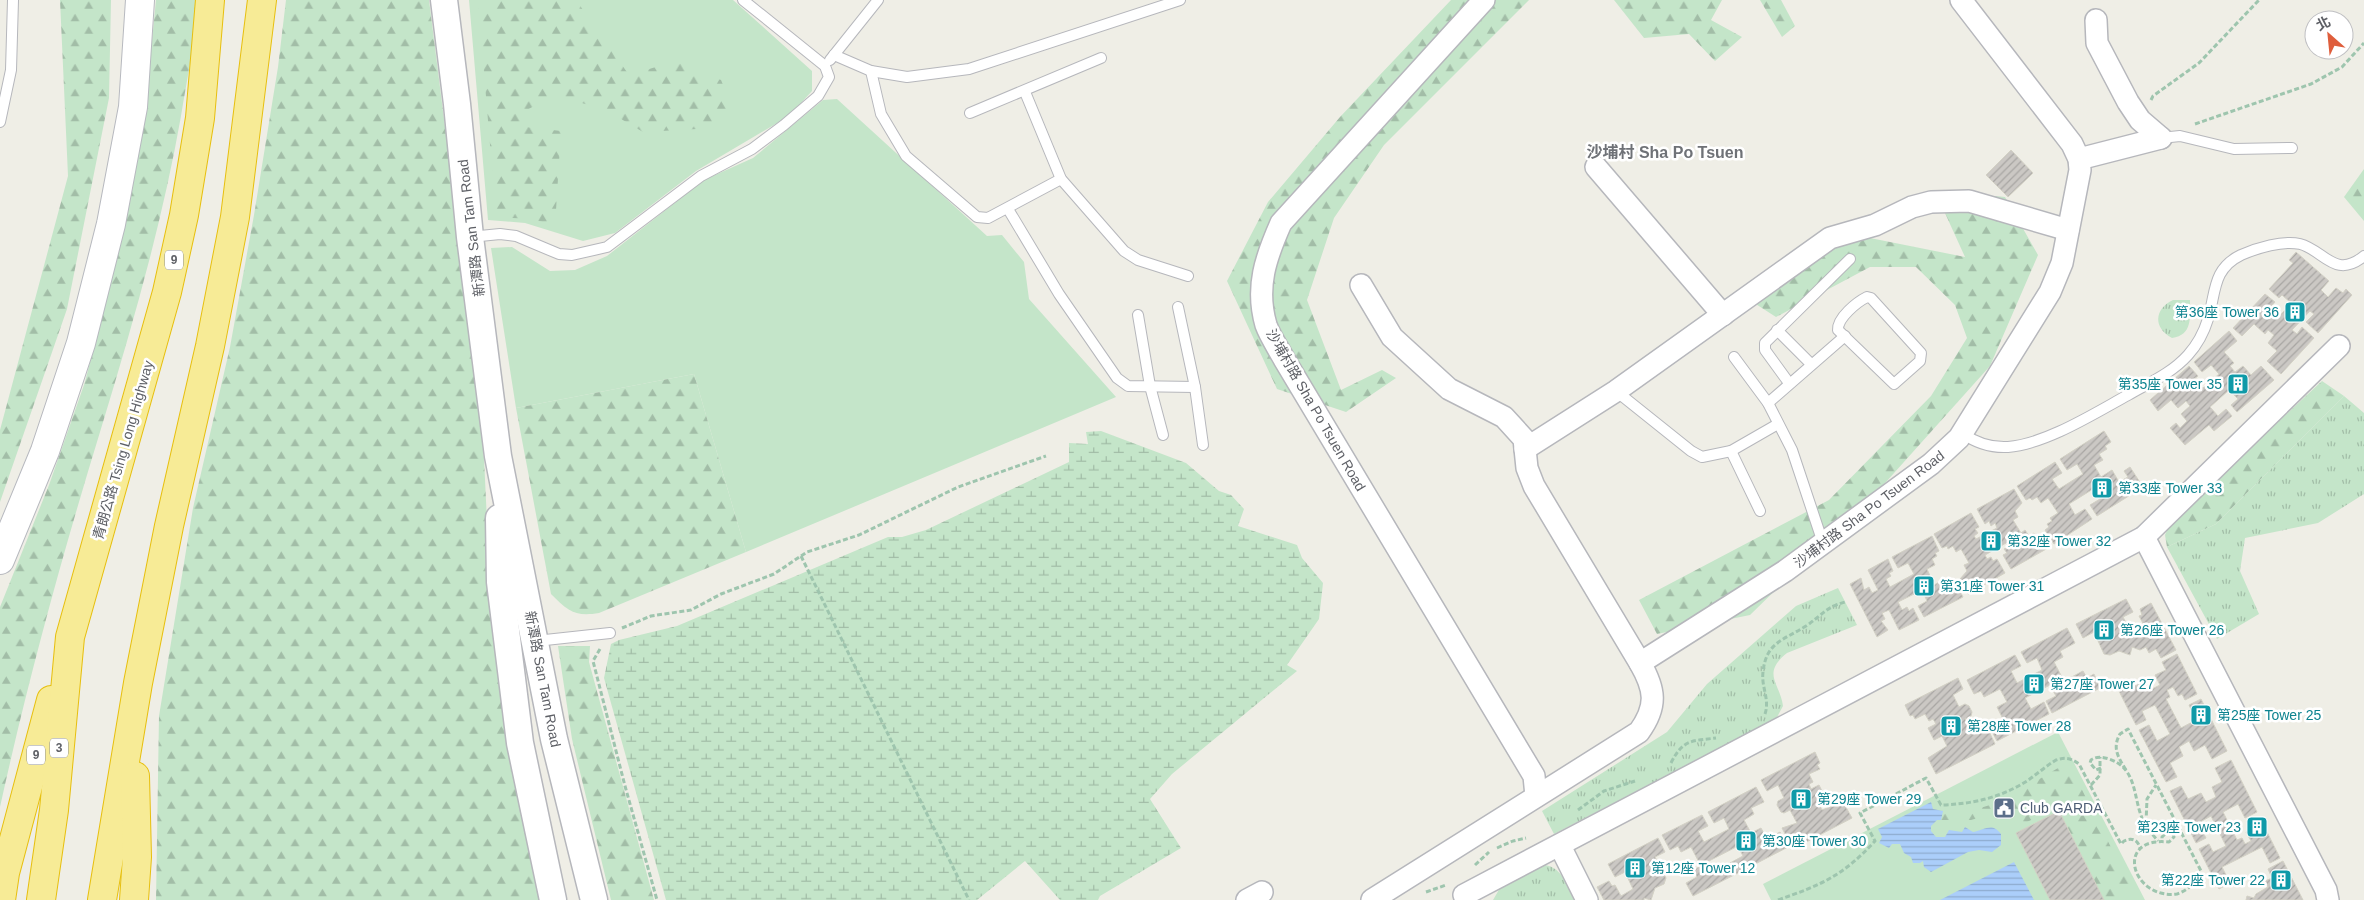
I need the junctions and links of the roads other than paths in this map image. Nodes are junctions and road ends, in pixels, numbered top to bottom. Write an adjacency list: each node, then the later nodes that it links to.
1 (13, 0): 18 (lane)
2 (140, 0): 54 (main road)
3 (210, 0): 56 (highway, 青朗公路 Tsing Long Highway / 9)
4 (262, 0): 59 (highway)
5 (444, 0): 26 (street, 新潭路 San Tam Road)
6 (743, 0): 14 (lane)
7 (878, 0): 12 (lane)
8 (1180, 0): 15 (lane)
9 (1484, 0): 60 (street, 沙埔村路 Sha Po Tsuen Road)
10 (1961, 0): 21 (street)
11 (2096, 20): 19 (street)
12 (834, 55): 14 (lane); 15 (lane)
13 (1101, 58): 16 (lane)
14 (825, 66): 26 (lane)
15 (871, 71): 24 (lane)
16 (1025, 92): 17 (lane); 23 (lane)
17 (970, 113)
18 (0, 122)
19 (2170, 137): 20 (lane); 21 (street)
20 (2292, 148)
21 (2079, 159): 25 (street, 沙埔村路 Sha Po Tsuen Road)
22 (1596, 167): 33 (street)
23 (1061, 179): 24 (lane); 29 (lane)
24 (1008, 209): 40 (lane)
25 (2068, 230): 33 (street); 45 (street, 沙埔村路 Sha Po Tsuen Road)
26 (470, 237): 50 (street, 新潭路 San Tam Road)
27 (2364, 256): 45 (lane)
28 (1850, 259): 34 (lane)
29 (1188, 276)
30 (1361, 285): 48 (street)
31 (1178, 307): 41 (lane)
32 (1138, 315): 40 (lane)
33 (1723, 315): 42 (street)
34 (1777, 330): 38 (lane); 39 (lane)
35 (1845, 336): 35 (lane); 38 (lane)
36 (2339, 346): 52 (street)
37 (1734, 357): 43 (lane)
38 (1811, 364): 39 (lane)
39 (1790, 383): 43 (lane)
40 (1150, 386): 41 (lane); 46 (lane)
41 (1195, 387): 47 (lane)
42 (1616, 391): 48 (street); 49 (lane)
43 (1768, 403): 44 (lane)
44 (1778, 424): 49 (lane); 53 (lane)
45 (1962, 433): 53 (street, 沙埔村路 Sha Po Tsuen Road)
46 (1162, 435)
47 (1203, 445)
48 (1525, 449): 58 (street)
49 (1731, 451): 51 (lane)
50 (498, 456): 57 (street, 新潭路 San Tam Road); 67 (street, 新潭路 San Tam Road)
51 (1760, 511)
52 (2144, 536): 61 (street); 71 (street)
53 (1823, 543): 58 (street, 沙埔村路 Sha Po Tsuen Road)
54 (0, 560)
55 (610, 633): 57 (lane)
56 (70, 637): 62 (highway, 青朗公路 Tsing Long Highway / 3); 64 (highway, 9)
57 (536, 641): 68 (street, 新潭路 San Tam Road)
58 (1640, 663): 60 (street)
59 (134, 722): 65 (highway); 66 (highway)
60 (1536, 796): 69 (street)
61 (1560, 846): 63 (street); 70 (street)
62 (42, 893)
63 (1459, 894)
64 (1, 898)
65 (102, 900)
66 (134, 900)
67 (553, 900)
68 (594, 900)
69 (1372, 900)
70 (1587, 900)
71 (2328, 900)

